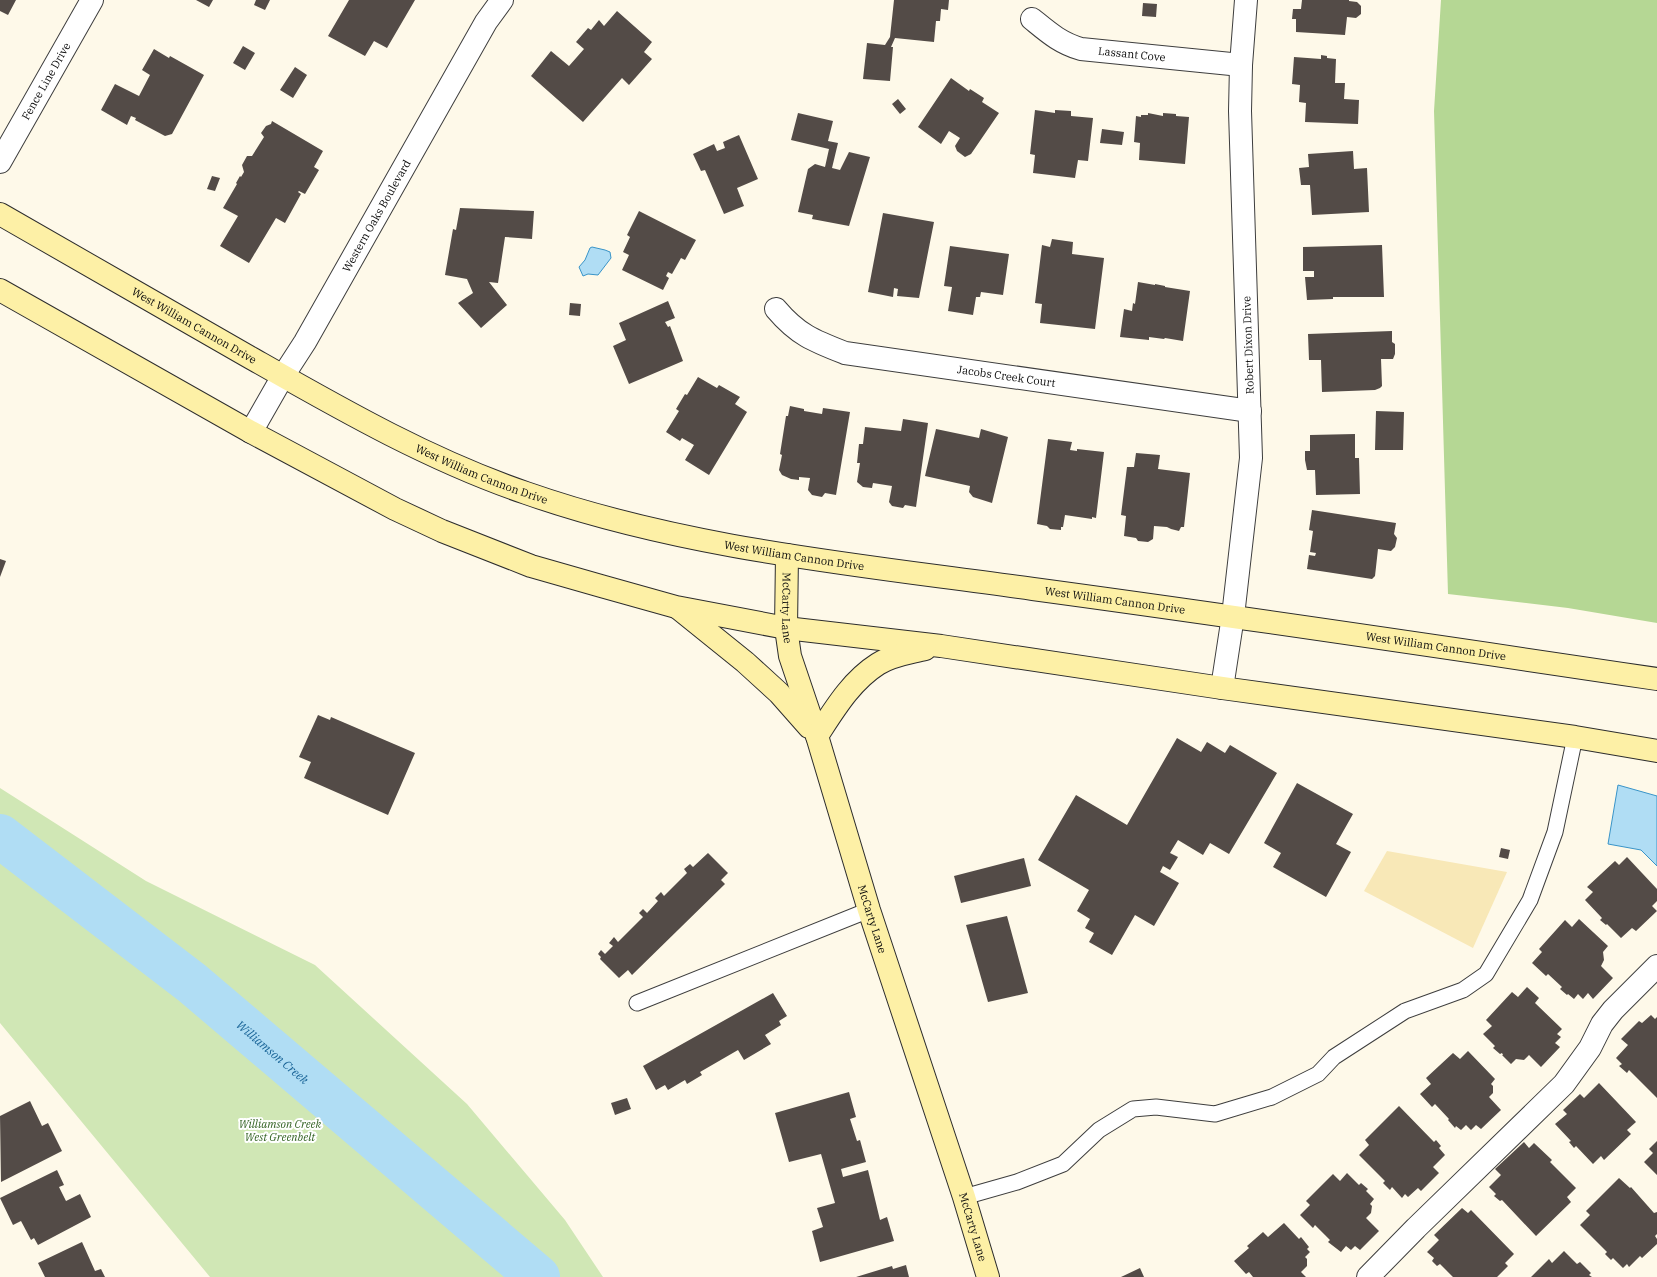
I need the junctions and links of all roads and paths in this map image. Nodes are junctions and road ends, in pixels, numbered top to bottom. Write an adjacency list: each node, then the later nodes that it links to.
1 (92, 0): 6 (street, Fence Line Drive)
2 (502, 0): 10 (street, Western Oaks Boulevard)
3 (1246, 0): 5 (street, Robert Dixon Drive)
4 (1032, 19): 5 (street, Lassant Cove)
5 (1240, 65): 11 (street, Robert Dixon Drive)
6 (0, 162)
7 (0, 214): 10 (main road, West William Cannon Drive)
8 (0, 290): 12 (main road)
9 (776, 309): 11 (street, Jacobs Creek Court)
10 (283, 376): 12 (street, Western Oaks Boulevard); 13 (main road, West William Cannon Drive)
11 (1250, 411): 15 (street, Robert Dixon Drive)
12 (251, 432): 14 (main road)
13 (787, 555): 15 (main road, West William Cannon Drive); 16 (main road, McCarty Lane)
14 (676, 606): 16 (main road); 20 (main road)
15 (1233, 616): 18 (main road, West William Cannon Drive); 19 (street, Robert Dixon Drive)
16 (786, 628): 17 (main road); 20 (main road, McCarty Lane)
17 (941, 646): 19 (main road); 20 (main road)
18 (1657, 679)
19 (1222, 688): 21 (main road)
20 (817, 736): 23 (main road, McCarty Lane)
21 (1575, 737): 22 (main road); 26 (lane)
22 (1657, 751)
23 (869, 910): 25 (lane); 26 (main road, McCarty Lane)
24 (1657, 966): 28 (street)
25 (637, 1003)
26 (964, 1197): 27 (main road, McCarty Lane)
27 (988, 1277)
28 (1368, 1277)

